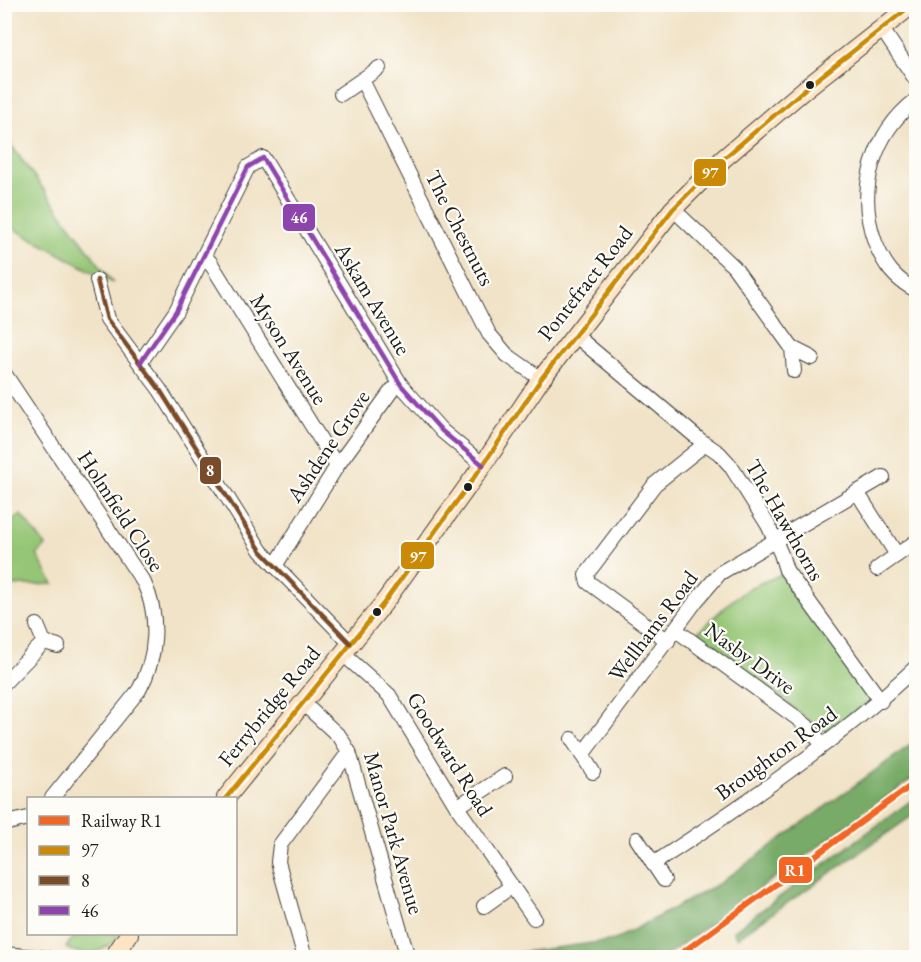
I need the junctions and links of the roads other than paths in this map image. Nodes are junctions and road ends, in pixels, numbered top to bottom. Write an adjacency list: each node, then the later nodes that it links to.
1 (913, 4): 2 (street, Pontefract Road)
2 (882, 29): 5 (street); 8 (street, Pontefract Road)
3 (379, 68): 4 (street)
4 (362, 80): 6 (street); 18 (street, The Chestnuts)
5 (916, 80)
6 (341, 94)
7 (916, 100): 11 (street)
8 (674, 209): 12 (street, Pontefract Road); 13 (street)
9 (204, 256): 15 (street, Askam Avenue); 19 (street, Askam Avenue); 22 (street, Myson Avenue)
10 (97, 280): 15 (street, Goodward Road)
11 (916, 290)
12 (574, 335): 18 (street, Pontefract Road); 20 (street, The Hawthorns)
13 (792, 348): 14 (street); 16 (street)
14 (812, 358)
15 (140, 363): 28 (street, Goodward Road)
16 (794, 371)
17 (4, 373): 45 (street, Holmfield Close)
18 (541, 379): 21 (street, Pontefract Road)
19 (401, 385): 21 (street, Askam Avenue); 22 (street, Ashdene Grove)
20 (705, 444): 25 (street, The Hawthorns); 31 (street, Nasby Drive)
21 (483, 465): 34 (street, Pontefract Road)
22 (337, 466): 28 (street, Ashdene Grove)
23 (883, 477): 24 (street, Wellhams Road)
24 (858, 492): 25 (street, Wellhams Road); 27 (street)
25 (775, 541): 31 (street, Wellhams Road); 37 (street, The Hawthorns)
26 (914, 543): 27 (street)
27 (897, 555): 29 (street)
28 (275, 566): 34 (street, Goodward Road)
29 (877, 568)
30 (37, 625): 32 (street)
31 (672, 635): 40 (street, Nasby Drive); 42 (street, Wellhams Road)
32 (44, 642): 33 (street); 36 (street)
33 (58, 646)
34 (346, 648): 38 (street, Ferrybridge Road); 47 (street, Goodward Road)
35 (916, 668): 37 (street, Broughton Road)
36 (4, 683)
37 (881, 701): 40 (street, Broughton Road)
38 (303, 703): 41 (street, Manor Park Avenue); 46 (street, Ferrybridge Road)
39 (572, 739): 42 (street)
40 (823, 745): 51 (street, Broughton Road)
41 (349, 752): 60 (street); 61 (street, Manor Park Avenue)
42 (582, 755): 43 (street)
43 (594, 772)
44 (505, 777): 47 (street)
45 (53, 797)
46 (227, 797)
47 (457, 807): 53 (street, Goodward Road)
48 (27, 818): 49 (street)
49 (4, 824)
50 (637, 839): 51 (street)
51 (653, 864): 52 (street)
52 (664, 880)
53 (512, 886): 54 (street); 55 (street, Goodward Road)
54 (484, 906)
55 (534, 918)
56 (128, 935): 59 (street)
57 (4, 954): 58 (street)
58 (47, 957)
59 (112, 957)
60 (305, 957)
61 (408, 957)

